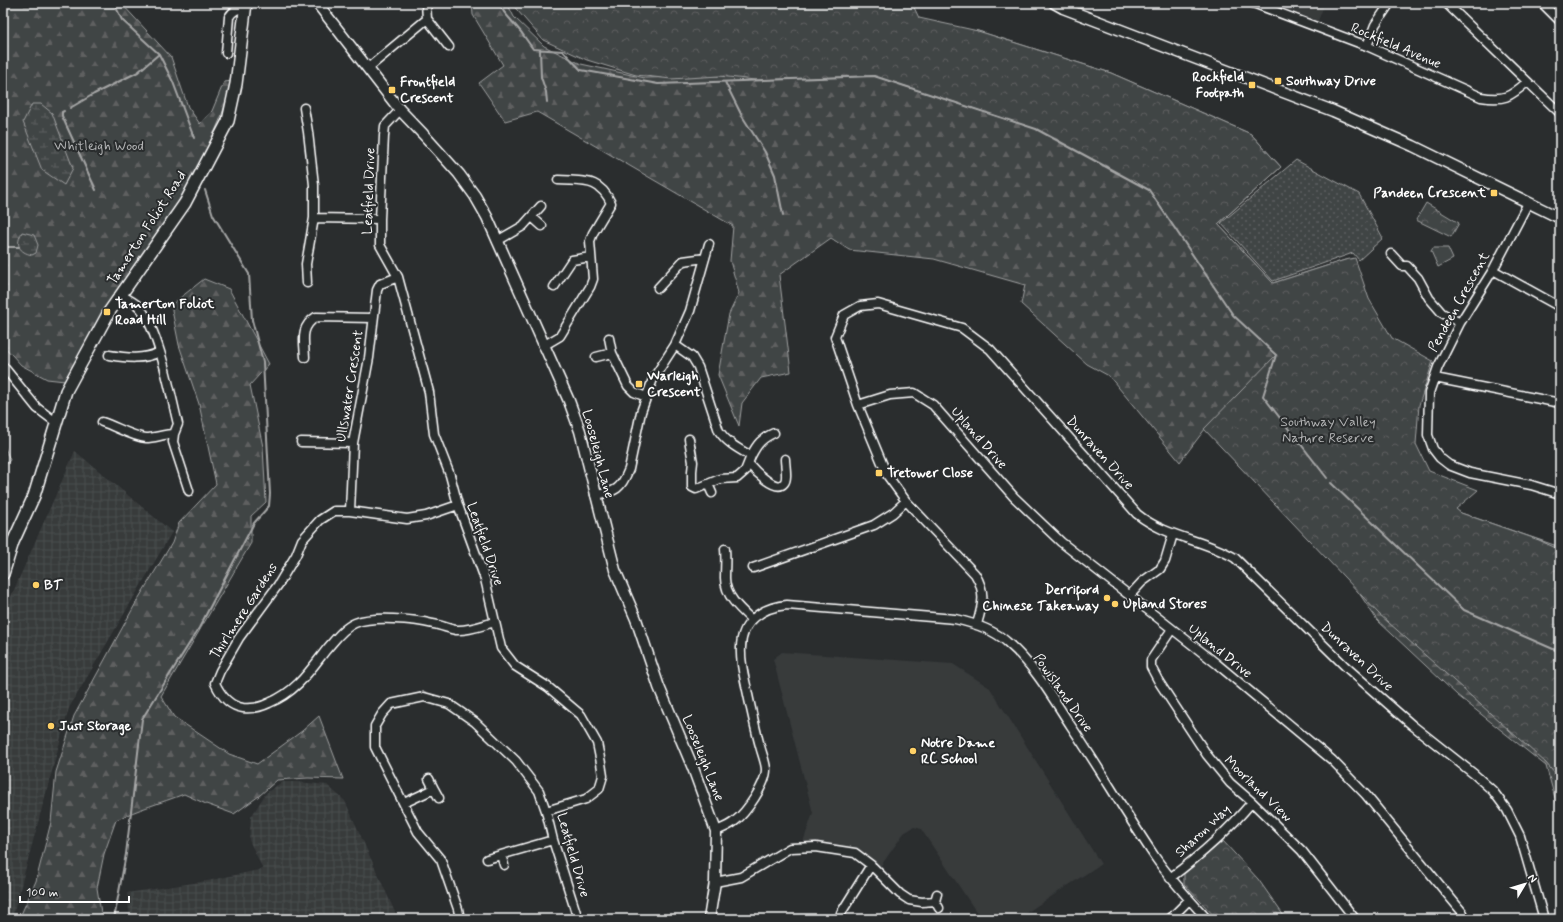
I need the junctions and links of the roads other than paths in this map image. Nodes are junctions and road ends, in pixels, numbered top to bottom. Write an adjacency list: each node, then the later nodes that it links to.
1 (317, 3): 16 (street, Looseleigh Lane)
2 (426, 3): 9 (street)
3 (1054, 3): 22 (street)
4 (1253, 3): 13 (street, Rockfield Avenue)
5 (1390, 3): 13 (street)
6 (1446, 3): 17 (street)
7 (1542, 3): 10 (street)
8 (246, 5): 12 (street); 39 (main road, Tamerton Foliot Road)
9 (427, 19): 14 (street); 16 (street)
10 (1560, 22)
11 (218, 41): 12 (street)
12 (227, 41): 15 (street)
13 (1367, 46): 17 (street, Rockfield Avenue)
14 (449, 47)
15 (226, 53)
16 (368, 68): 19 (street, Looseleigh Lane)
17 (1527, 82): 20 (street)
18 (304, 108): 25 (street)
19 (400, 110): 27 (street, Leatfield Drive); 29 (street, Looseleigh Lane)
20 (1560, 113)
21 (558, 180): 32 (street)
22 (1528, 203): 26 (street); 34 (street, Pendeen Crescent)
23 (541, 206): 24 (street)
24 (532, 217): 28 (street); 29 (street)
25 (314, 218): 27 (street); 36 (street)
26 (1560, 218)
27 (380, 219): 35 (street, Leatfield Drive)
28 (542, 226)
29 (497, 241): 45 (street, Looseleigh Lane)
30 (709, 244): 33 (street)
31 (1391, 254): 42 (street)
32 (591, 257): 37 (street); 45 (street)
33 (705, 258): 38 (street); 44 (street)
34 (1493, 270): 40 (street); 42 (street, Pendeen Crescent)
35 (398, 277): 41 (street, Ullswater Crescent); 72 (street, Leatfield Drive)
36 (307, 283)
37 (554, 287)
38 (658, 288)
39 (121, 295): 46 (street); 57 (main road, Tamerton Foliot Road)
40 (1560, 307)
41 (373, 318): 49 (street); 62 (street, Ullswater Crescent)
42 (1460, 323): 52 (street, Pendeen Crescent)
43 (610, 338): 47 (street)
44 (675, 345): 53 (street); 63 (street)
45 (543, 346): 70 (street, Looseleigh Lane)
46 (160, 352): 48 (street); 59 (street)
47 (612, 353): 50 (street); 53 (street)
48 (110, 355)
49 (305, 357)
50 (596, 357)
51 (3, 366): 57 (street)
52 (1435, 378): 54 (street); 69 (street, Pendeen Crescent)
53 (646, 397): 70 (street)
54 (1560, 403)
55 (858, 405): 71 (street, Dunraven Drive); 74 (street, Dunraven Drive); 78 (street, Upland Drive)
56 (102, 422): 59 (street)
57 (57, 423): 77 (main road, Tamerton Foliot Road)
58 (774, 433): 63 (street)
59 (174, 434): 67 (street)
60 (689, 439): 66 (street)
61 (301, 442): 62 (street)
62 (353, 443): 73 (street, Ullswater Crescent)
63 (751, 456): 65 (street)
64 (785, 458): 65 (street)
65 (748, 464): 66 (street)
66 (708, 484): 68 (street)
67 (189, 491)
68 (712, 493)
69 (1560, 494)
70 (595, 495): 89 (street, Looseleigh Lane)
71 (906, 501): 76 (street); 81 (street, Dunraven Drive)
72 (458, 505): 73 (street, Thirlmere Gardens); 80 (street, Leatfield Drive)
73 (350, 511): 80 (street, Thirlmere Gardens)
74 (1173, 534): 78 (street); 107 (street, Dunraven Drive)
75 (725, 549): 79 (street)
76 (753, 568)
77 (3, 574)
78 (1130, 595): 82 (street, Upland Drive)
79 (752, 620): 81 (street, Powisland Drive); 89 (street, Powisland Drive)
80 (495, 622): 88 (street, Leatfield Drive)
81 (976, 624): 95 (street, Powisland Drive)
82 (1172, 629): 86 (street, Moorland View); 106 (street, Upland Drive)
83 (430, 779): 84 (street)
84 (434, 789): 85 (street); 87 (street)
85 (439, 798)
86 (1252, 802): 95 (street, Sharon Way); 105 (street, Moorland View)
87 (404, 803): 88 (street); 100 (street)
88 (546, 811): 90 (street, Leatfield Drive)
89 (716, 831): 96 (street, Looseleigh Lane)
90 (553, 840): 91 (street); 101 (street, Leatfield Drive)
91 (501, 855): 92 (street); 93 (street)
92 (487, 859)
93 (504, 865)
94 (871, 865): 96 (street); 98 (street); 99 (street)
95 (1170, 878): 97 (street, Powisland Drive)
96 (715, 882): 102 (street, Looseleigh Lane)
97 (1189, 900): 103 (street); 104 (street, Powisland Drive)
98 (937, 901)
99 (842, 913)
100 (460, 919)
101 (578, 919)
102 (709, 919)
103 (1170, 919)
104 (1208, 919)
105 (1355, 919)
106 (1465, 919)
107 (1544, 919)

